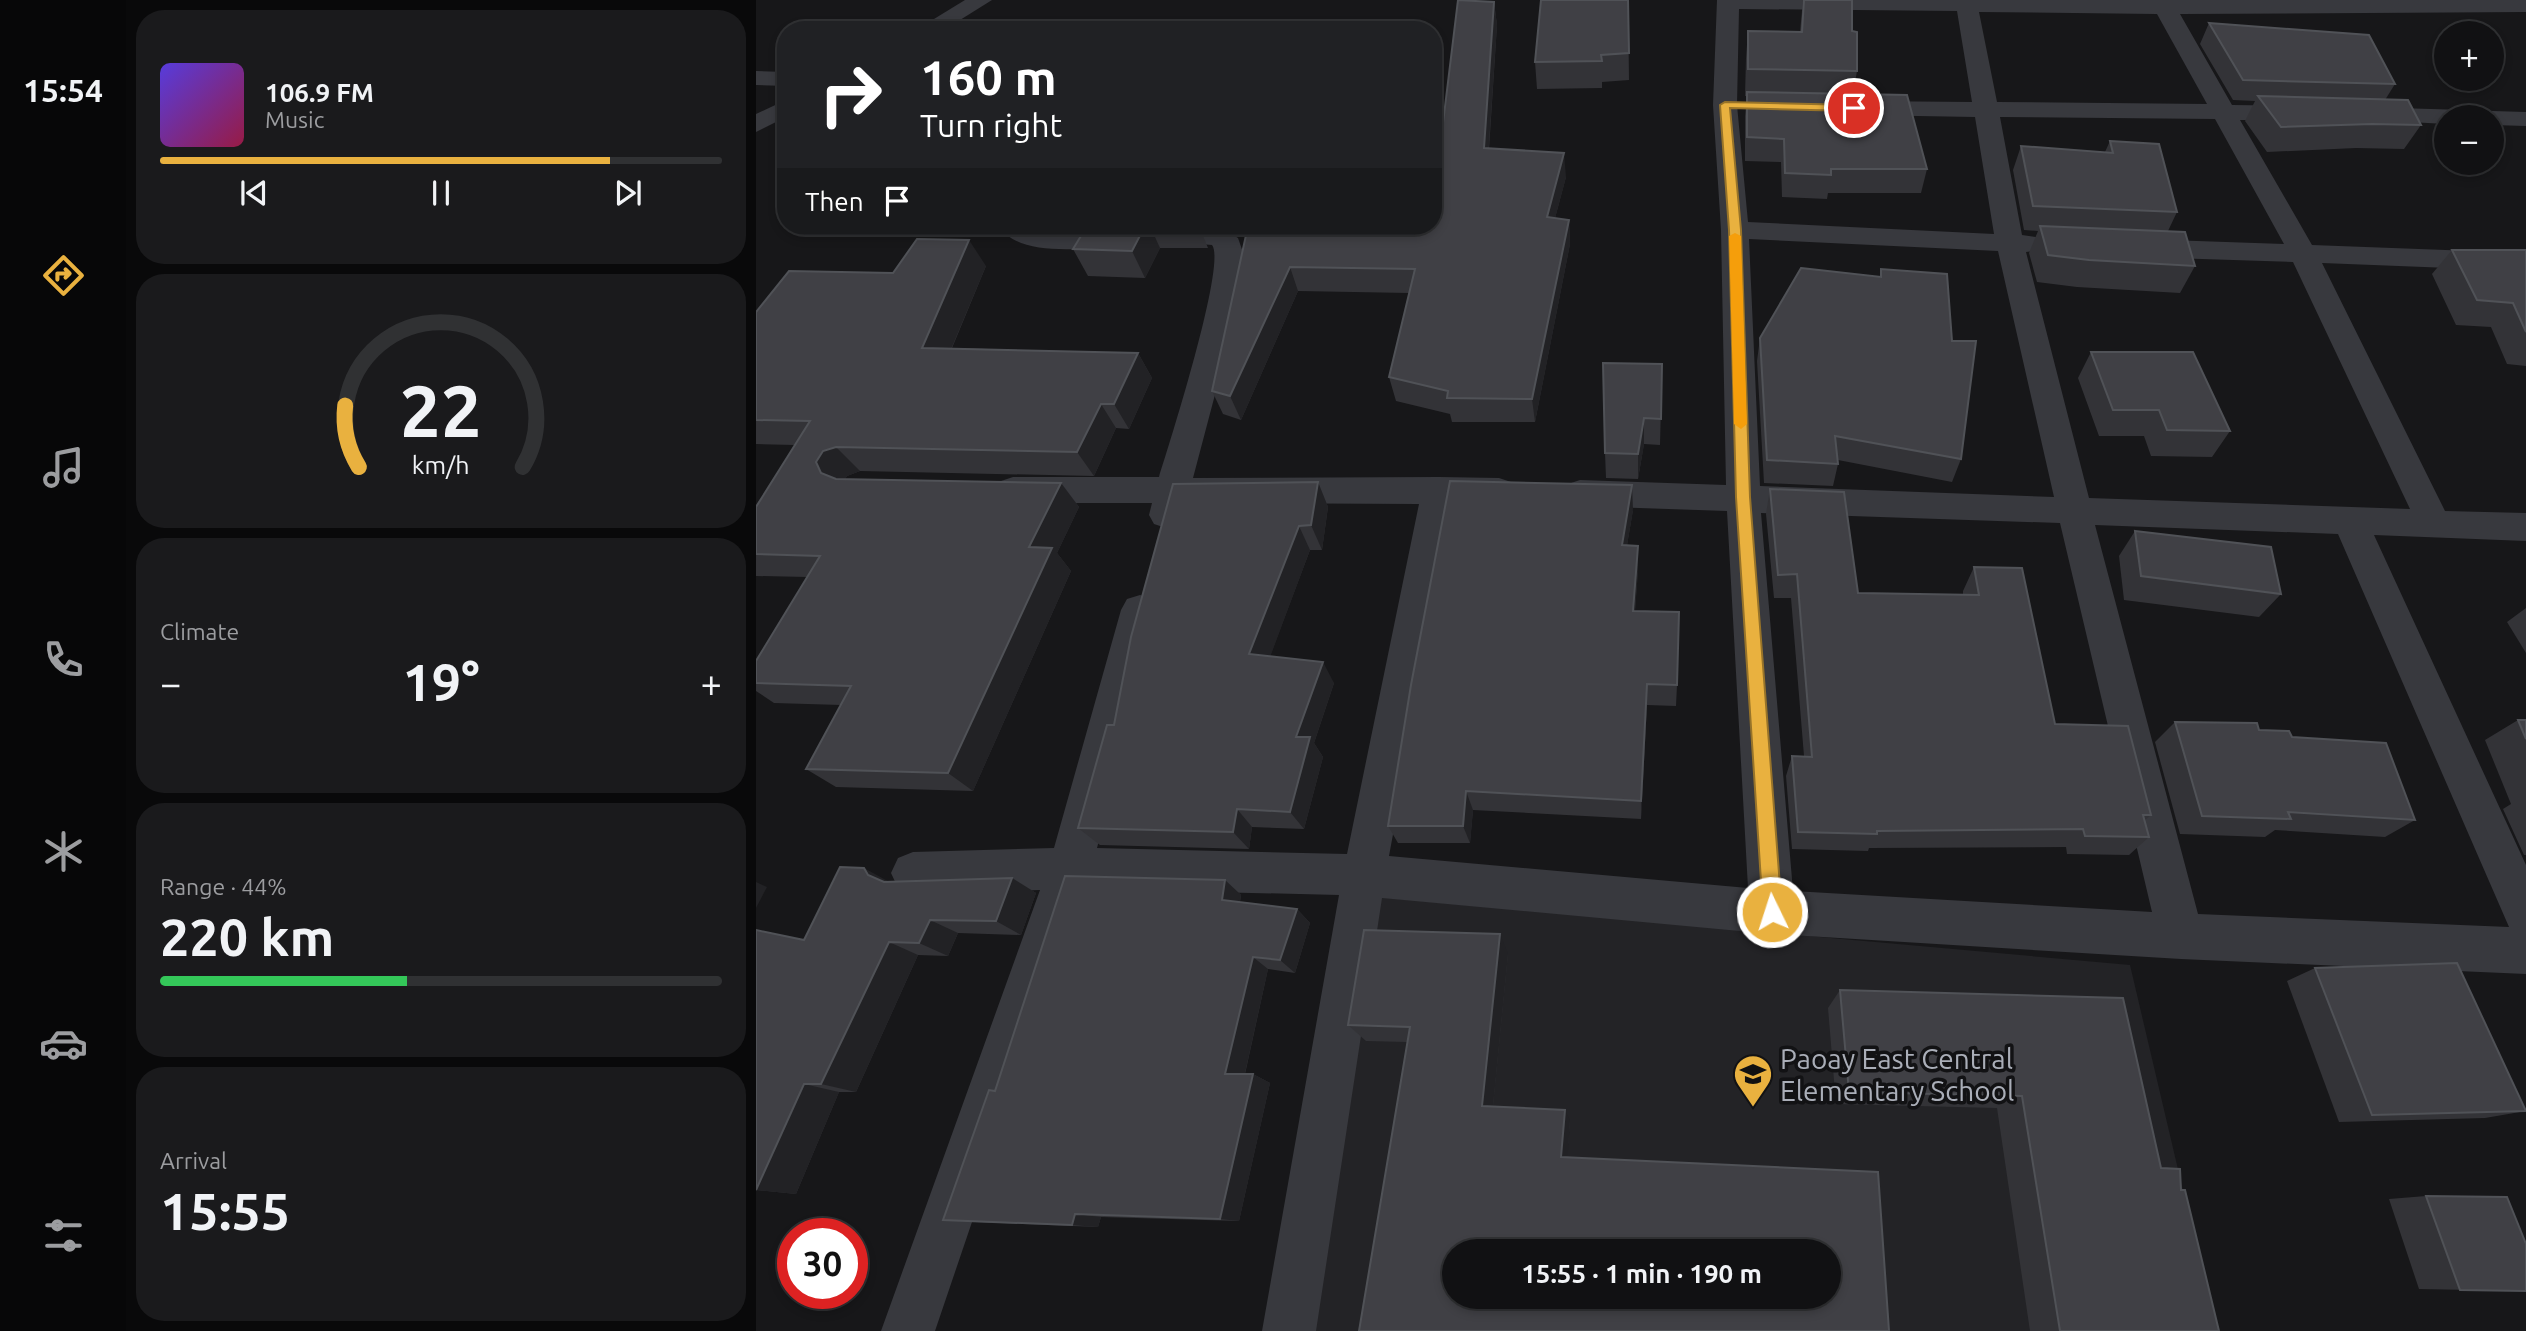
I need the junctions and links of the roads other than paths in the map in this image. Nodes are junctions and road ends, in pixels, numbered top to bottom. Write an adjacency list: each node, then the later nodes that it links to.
1 (981, 0): 6 (street)
2 (1728, 1): 5 (street); 17 (street)
3 (2163, 4): 4 (street); 5 (street); 10 (street)
4 (2524, 4)
5 (1967, 5): 11 (street)
6 (943, 21)
7 (756, 78): 8 (street)
8 (777, 79)
9 (1834, 107): 11 (street)
10 (2222, 110): 11 (street); 13 (street); 24 (street)
11 (1984, 111): 21 (street)
12 (777, 112): 16 (street)
13 (2434, 116)
14 (2504, 118): 15 (street)
15 (2526, 119)
16 (756, 124)
17 (1735, 230): 21 (street); 29 (street)
18 (1021, 235): 19 (street)
19 (1126, 235)
20 (1194, 235): 28 (street)
21 (2010, 243): 22 (street); 30 (street)
22 (2066, 245)
23 (2108, 247): 24 (street)
24 (2303, 254): 25 (street); 32 (street)
25 (2526, 262)
26 (982, 489): 28 (street)
27 (1438, 490): 28 (street); 29 (street); 36 (street)
28 (1172, 492): 34 (street)
29 (1743, 497): 30 (street); 37 (street)
30 (2077, 513): 31 (street); 39 (street)
31 (2350, 520): 32 (street); 38 (street)
32 (2434, 524): 33 (street)
33 (2526, 527)
34 (1070, 868): 35 (street); 36 (street); 41 (street)
35 (913, 873)
36 (1364, 875): 37 (street); 42 (street)
37 (1772, 912): 39 (street)
38 (2526, 915)
39 (2181, 936): 40 (street)
40 (2526, 951)
41 (908, 1331)
42 (1289, 1331)

